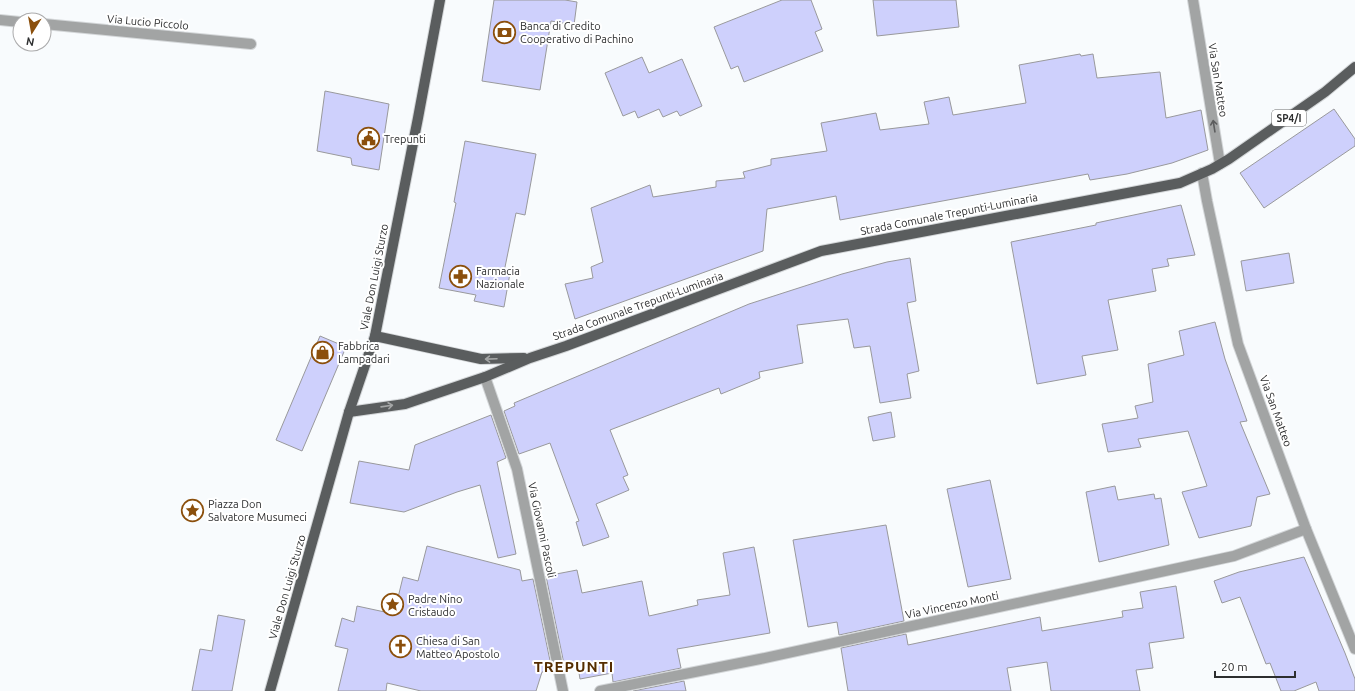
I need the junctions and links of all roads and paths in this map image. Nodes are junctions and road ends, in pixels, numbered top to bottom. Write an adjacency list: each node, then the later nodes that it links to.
1 (440, 0): 10 (main road, Viale Don Luigi Sturzo)
2 (1193, 0): 8 (street, Via San Matteo, one-way to 2)
3 (0, 20): 4 (street)
4 (12, 21)
5 (52, 25): 6 (street, Via Lucio Piccolo)
6 (251, 44)
7 (1355, 67): 8 (main road, Strada Comunale Trepunti-Luminaria / SP4/I)
8 (1220, 164): 9 (main road, Strada Comunale Trepunti-Luminaria)
9 (1202, 173): 11 (main road, Strada Comunale Trepunti-Luminaria); 14 (street, Via San Matteo)
10 (374, 336): 11 (main road, one-way to 10); 13 (main road, Viale Don Luigi Sturzo)
11 (530, 358): 12 (main road)
12 (485, 377): 13 (main road, one-way to 12); 17 (street, Via Giovanni Pascoli)
13 (349, 412): 16 (main road, Viale Don Luigi Sturzo)
14 (1306, 529): 15 (street, Via San Matteo); 18 (street, Via Vincenzo Monti)
15 (1355, 649)
16 (270, 691)
17 (563, 691)
18 (600, 691)

